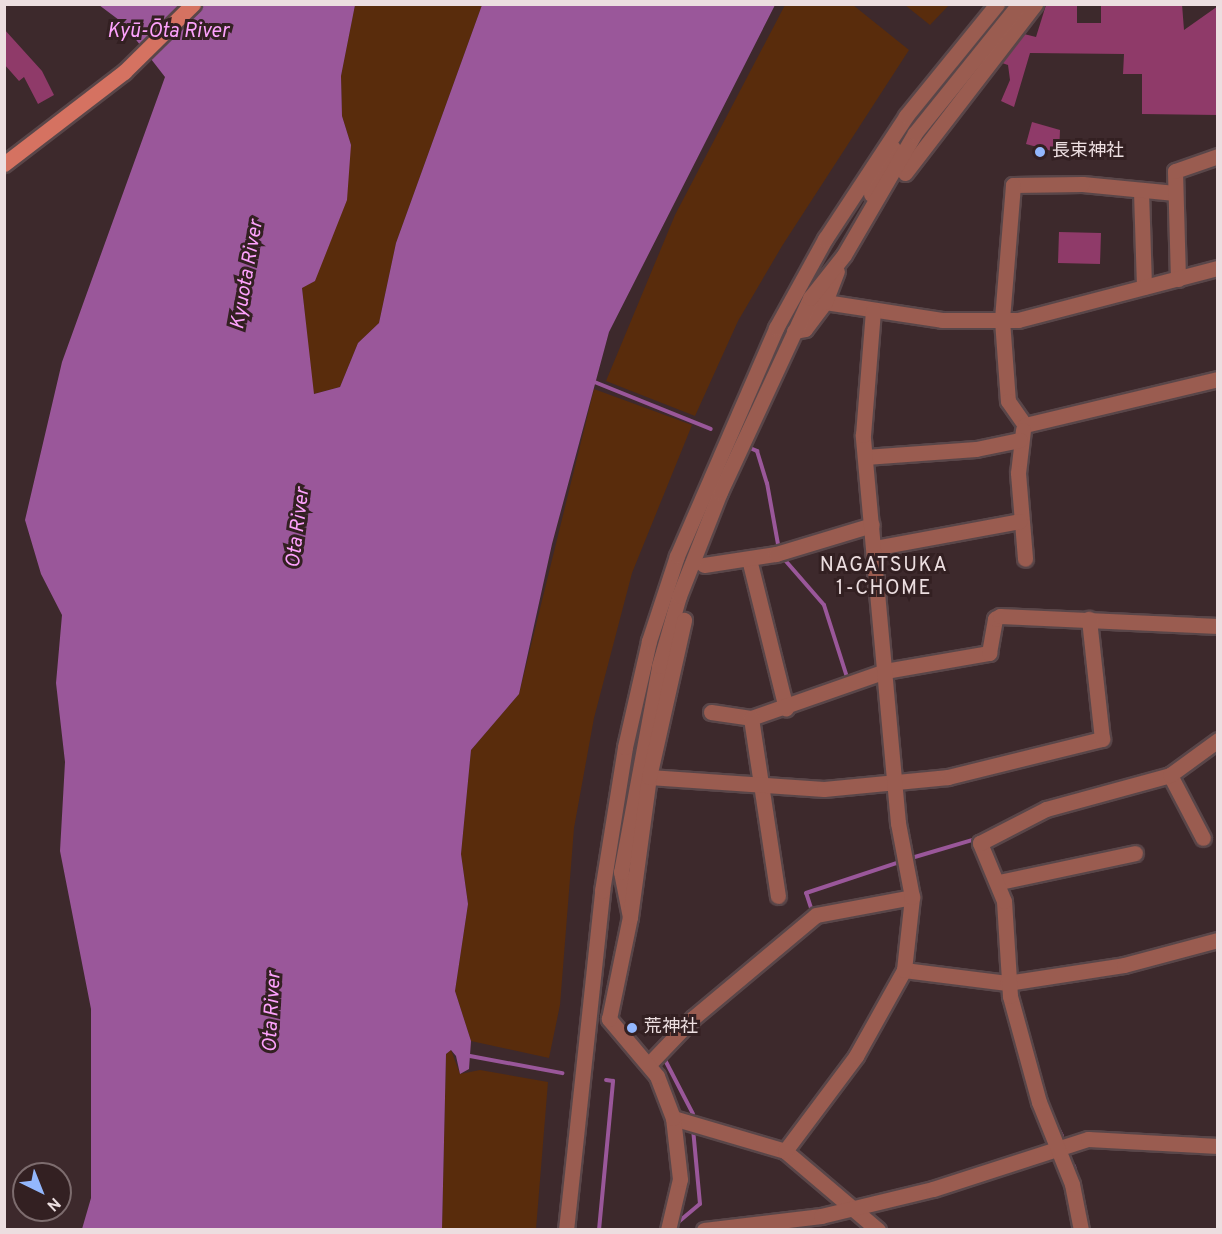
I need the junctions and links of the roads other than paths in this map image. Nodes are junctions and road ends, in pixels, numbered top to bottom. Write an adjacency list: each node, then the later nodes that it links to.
1 (193, 4): 10 (street)
2 (997, 4): 7 (street)
3 (1019, 4): 5 (street)
4 (1035, 4): 6 (street)
5 (964, 68): 6 (street); 8 (street)
6 (949, 112): 8 (street); 13 (street)
7 (906, 116): 14 (street); 58 (street)
8 (915, 133): 14 (street)
9 (1218, 156): 12 (street)
10 (4, 164)
11 (1141, 191): 12 (street); 17 (street); 20 (street)
12 (1175, 193): 16 (street)
13 (891, 194)
14 (844, 255): 18 (street); 21 (street)
15 (1218, 268): 16 (street)
16 (1178, 279): 17 (street)
17 (1144, 288): 20 (street)
18 (825, 302): 19 (street); 21 (street)
19 (873, 310): 20 (street); 24 (street)
20 (1002, 320): 23 (street)
21 (794, 331): 48 (street)
22 (1218, 379): 23 (street)
23 (1023, 432): 24 (street); 25 (street)
24 (865, 457): 26 (street)
25 (1020, 521): 27 (street); 29 (street)
26 (872, 525): 27 (street); 28 (street)
27 (874, 548): 34 (street)
28 (749, 558): 30 (street); 35 (street)
29 (1025, 558)
30 (704, 565)
31 (1089, 619): 33 (street); 34 (street); 41 (street)
32 (684, 620): 40 (street)
33 (1218, 626)
34 (885, 671): 35 (street); 41 (street)
35 (786, 708): 37 (street)
36 (711, 712): 37 (street)
37 (751, 718): 42 (street)
38 (1218, 740): 39 (street)
39 (1170, 775): 43 (street); 45 (street)
40 (649, 777): 42 (street); 48 (street)
41 (894, 782): 42 (street); 47 (street)
42 (762, 787): 46 (street)
43 (1203, 838)
44 (1135, 853): 45 (street)
45 (999, 882): 51 (street)
46 (778, 896)
47 (912, 897): 50 (street); 52 (street)
48 (630, 917): 52 (street)
49 (1218, 940): 51 (street)
50 (904, 970): 51 (street); 56 (street)
51 (1007, 983): 54 (street)
52 (649, 1064): 53 (street)
53 (673, 1118): 56 (street); 59 (street)
54 (1059, 1145): 55 (street); 57 (street); 62 (street)
55 (1218, 1146)
56 (785, 1151): 57 (street)
57 (854, 1208): 60 (street); 61 (street)
58 (566, 1230)
59 (668, 1230)
60 (704, 1230)
61 (878, 1230)
62 (1082, 1230)

